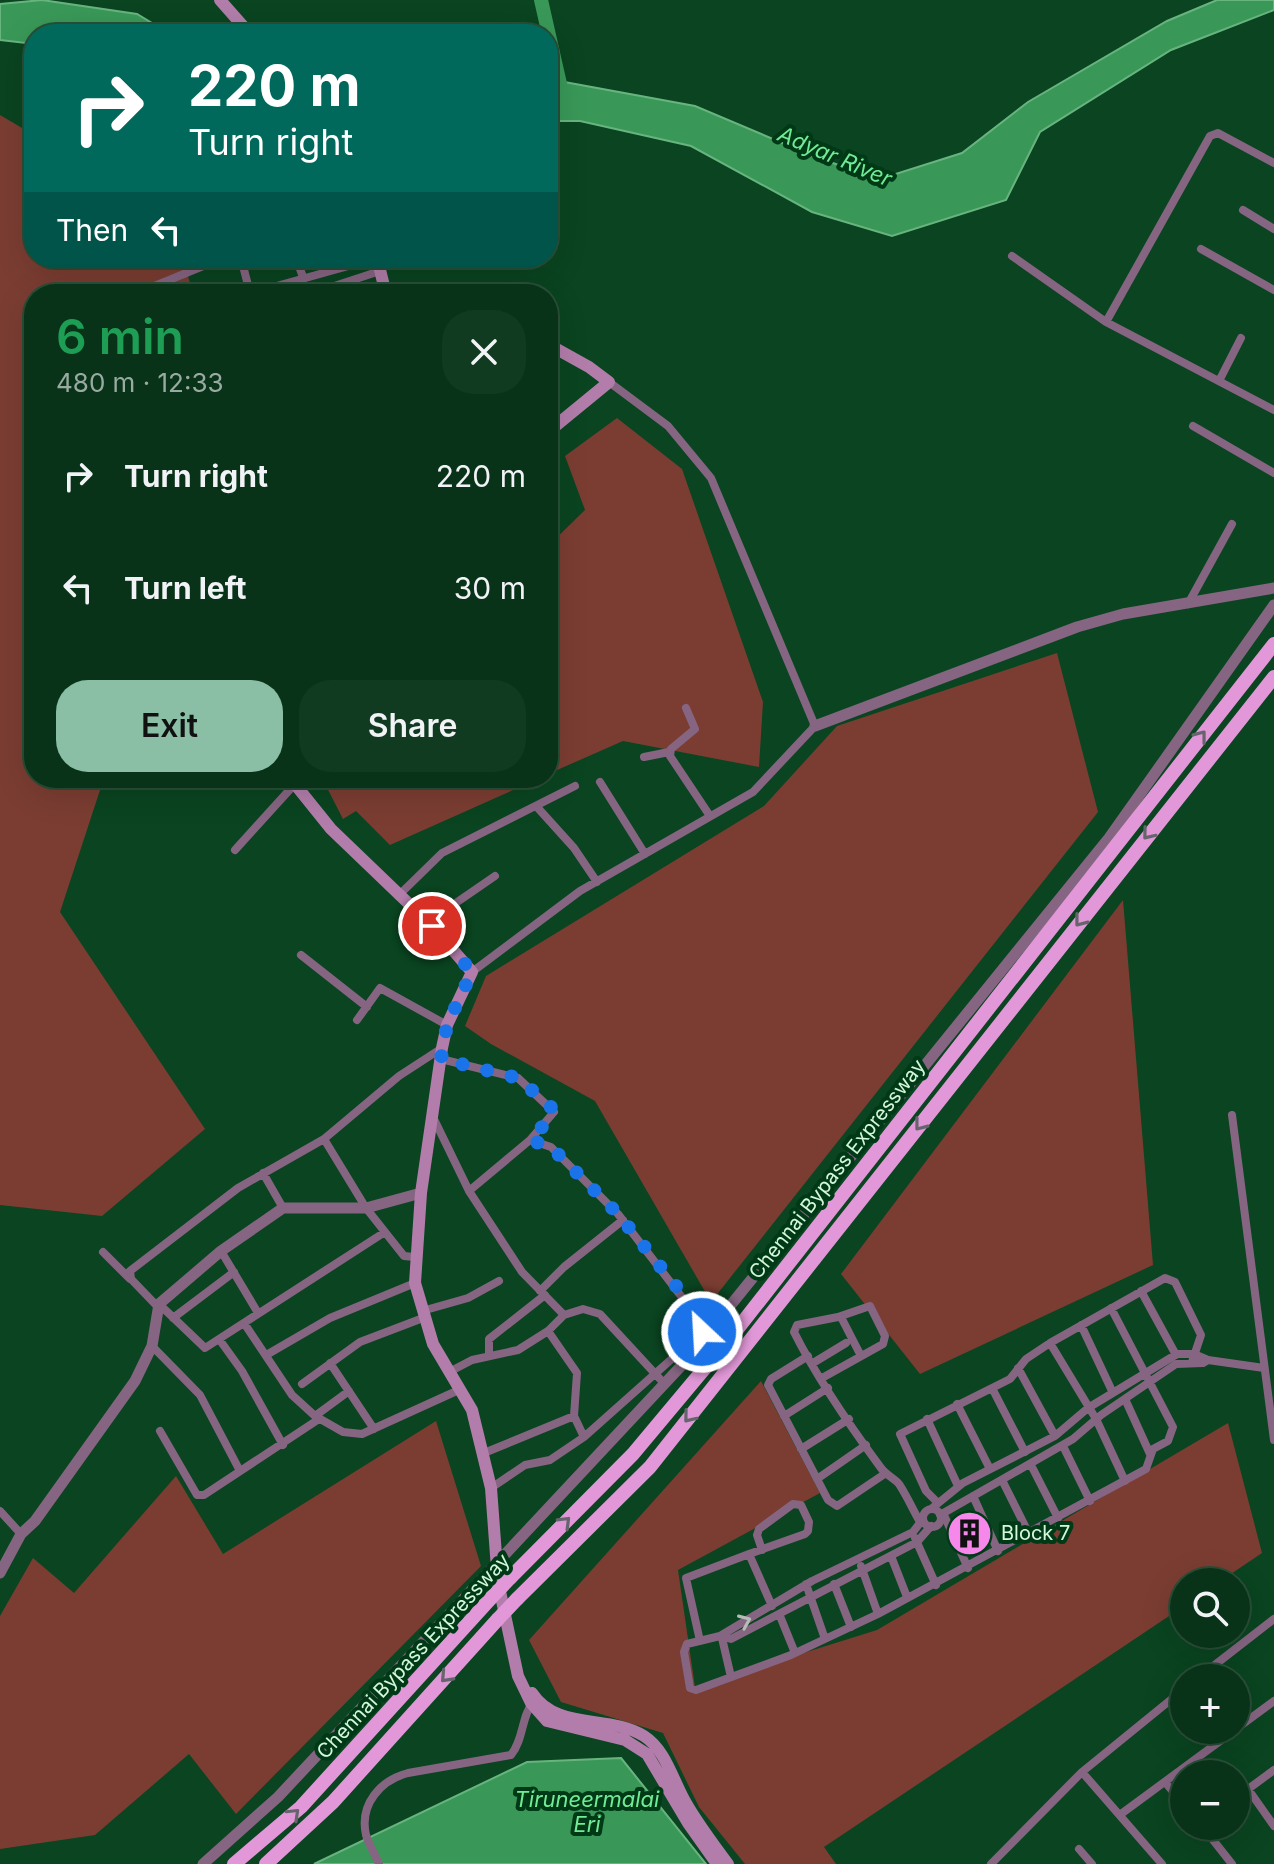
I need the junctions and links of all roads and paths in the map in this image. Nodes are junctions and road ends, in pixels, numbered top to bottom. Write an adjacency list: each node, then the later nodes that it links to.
1 (220, 0): 2 (main road)
2 (241, 24)
3 (1274, 163): 17 (street)
4 (1243, 210): 5 (street)
5 (1274, 229)
6 (1201, 249): 16 (street)
7 (1012, 256): 17 (street)
8 (198, 268): 13 (street)
9 (300, 268): 12 (street)
10 (348, 268): 12 (street)
11 (365, 268): 15 (street)
12 (303, 277): 14 (street)
13 (159, 284)
14 (281, 284)
15 (331, 284)
16 (1274, 290)
17 (1106, 322): 20 (street)
18 (1241, 338): 20 (street)
19 (558, 350): 21 (main road)
20 (1219, 381): 22 (street)
21 (609, 382): 23 (main road); 33 (street)
22 (1274, 410)
23 (558, 424)
24 (1193, 426): 25 (street)
25 (1274, 473)
26 (1232, 524): 28 (street)
27 (1274, 588): 28 (street)
28 (1188, 604): 33 (street)
29 (1274, 605): 40 (street)
30 (1274, 644): 40 (highway, Chennai Bypass Expressway, one-way to 30)
31 (1274, 677): 195 (highway, Chennai Bypass Expressway, one-way to 195, bridge)
32 (686, 708): 34 (street)
33 (815, 726): 42 (street)
34 (669, 752): 35 (street); 42 (street)
35 (644, 757)
36 (600, 782): 45 (street)
37 (575, 786): 41 (street)
38 (286, 788): 44 (street)
39 (297, 788): 48 (main road)
40 (1149, 793): 43 (highway, Chennai Bypass Expressway)
41 (537, 807): 47 (street); 48 (street)
42 (710, 816): 45 (street)
43 (1111, 843): 102 (street); 194 (highway, Chennai Bypass Expressway, one-way to 43, bridge)
44 (235, 850)
45 (645, 854): 47 (street)
46 (495, 876): 49 (street)
47 (597, 882): 51 (street)
48 (398, 896): 49 (main road)
49 (432, 926): 51 (main road)
50 (301, 955): 52 (street)
51 (472, 972): 54 (main road)
52 (367, 1007): 53 (street); 54 (street)
53 (357, 1020)
54 (447, 1025): 55 (main road)
55 (442, 1054): 56 (main road); 58 (street); 59 (street)
56 (432, 1114): 61 (street); 62 (main road)
57 (1232, 1115): 98 (street)
58 (324, 1139): 60 (street); 64 (street)
59 (530, 1140): 61 (street); 65 (street)
60 (263, 1173): 63 (street); 71 (street)
61 (469, 1191): 75 (street)
62 (421, 1193): 64 (street); 69 (main road)
63 (283, 1208): 64 (street); 67 (street)
64 (366, 1208): 66 (street)
65 (623, 1220): 75 (street); 102 (street)
66 (385, 1232): 69 (street); 78 (street)
67 (221, 1251): 70 (street); 76 (street)
68 (103, 1252): 71 (street)
69 (415, 1257): 73 (main road)
70 (234, 1272): 78 (street); 82 (street)
71 (131, 1279): 76 (street)
72 (499, 1281): 79 (street)
73 (415, 1283): 79 (main road); 90 (street)
74 (1141, 1291): 77 (street); 92 (street); 94 (street)
75 (543, 1293): 80 (street); 91 (street)
76 (158, 1305): 82 (street); 89 (street)
77 (1111, 1308): 84 (street); 101 (street)
78 (258, 1313): 83 (street)
79 (422, 1314): 96 (street); 99 (main road)
80 (564, 1315): 85 (street); 102 (street)
81 (841, 1317): 93 (street); 93 (street); 95 (street)
82 (173, 1318): 86 (street)
83 (244, 1323): 86 (street); 90 (street)
84 (1081, 1325): 88 (street); 108 (street)
85 (548, 1331): 91 (street); 112 (street)
86 (219, 1339): 123 (street)
87 (846, 1343): 95 (street)
88 (1050, 1343): 97 (street); 111 (street)
89 (152, 1346): 134 (street); 150 (street)
90 (268, 1354): 114 (street)
91 (489, 1355): 99 (street)
92 (1176, 1355): 94 (street); 101 (street)
93 (861, 1356): 100 (street)
94 (1193, 1358): 98 (street); 101 (street)
95 (810, 1360): 100 (street); 113 (street)
96 (330, 1363): 103 (street); 107 (street)
97 (1018, 1368): 105 (street); 120 (street)
98 (1264, 1368): 122 (street)
99 (451, 1371): 106 (main road)
100 (822, 1378): 104 (street)
101 (1148, 1378): 108 (street); 109 (street); 130 (street)
102 (661, 1380): 121 (street); 158 (street)
103 (302, 1384)
104 (828, 1388): 113 (street); 115 (street)
105 (992, 1388): 110 (street); 128 (street)
106 (461, 1389): 118 (street); 129 (main road)
107 (349, 1391): 114 (street); 118 (street)
108 (1113, 1393): 111 (street)
109 (1125, 1399): 117 (street); 130 (street)
110 (957, 1404): 116 (street); 133 (street)
111 (1088, 1408): 117 (street); 120 (street)
112 (574, 1416): 121 (street); 129 (street)
113 (784, 1416): 127 (street)
114 (317, 1417): 118 (street); 123 (street)
115 (849, 1419): 124 (street); 127 (street)
116 (927, 1419): 139 (street); 143 (street)
117 (1096, 1419): 125 (street); 138 (street)
118 (374, 1429)
119 (160, 1431): 134 (street)
120 (1055, 1436): 126 (street)
121 (584, 1437): 140 (street)
122 (1274, 1440)
123 (283, 1445): 134 (street)
124 (866, 1445): 135 (street); 136 (street)
125 (1063, 1446): 131 (street); 142 (street)
126 (1034, 1447): 128 (street); 131 (street)
127 (801, 1449): 136 (street)
128 (1025, 1452): 133 (street)
129 (484, 1453): 140 (main road)
130 (1150, 1454): 138 (street)
131 (1040, 1459): 132 (street)
132 (1031, 1465): 137 (street); 146 (street)
133 (990, 1469): 139 (street)
134 (240, 1471)
135 (886, 1473): 136 (street); 147 (street)
136 (817, 1479)
137 (1002, 1480): 141 (street); 151 (street)
138 (1125, 1481): 142 (street)
139 (958, 1486): 143 (street)
140 (491, 1488): 158 (main road)
141 (973, 1496): 145 (street); 154 (street)
142 (1090, 1501): 146 (street)
143 (935, 1506): 145 (street); 147 (street)
144 (0, 1511): 150 (street)
145 (942, 1514): 148 (street); 159 (street)
146 (1058, 1518): 151 (street)
147 (922, 1521): 148 (street); 149 (street)
148 (931, 1526): 152 (street)
149 (913, 1532): 152 (street); 157 (street)
150 (21, 1534): 161 (street)
151 (1029, 1534): 154 (street)
152 (917, 1542): 156 (street); 164 (street)
153 (762, 1550): 153 (street); 155 (street)
154 (998, 1551): 159 (street)
155 (749, 1554): 167 (street); 174 (street)
156 (891, 1556): 160 (street); 166 (street)
157 (859, 1560): 160 (street); 162 (street)
158 (497, 1567): 180 (main road); 193 (street)
159 (968, 1568): 164 (street)
160 (862, 1571): 163 (street); 168 (street)
161 (0, 1573)
162 (806, 1584): 165 (street); 167 (street)
163 (834, 1584): 165 (street); 171 (street)
164 (936, 1585): 166 (street)
165 (811, 1597): 169 (street); 173 (street)
166 (907, 1597): 168 (street)
167 (772, 1606): 172 (street, one-way to 167)
168 (878, 1614): 171 (street)
169 (780, 1616): 172 (street); 175 (street)
170 (1274, 1619): 176 (street)
171 (851, 1627): 173 (street)
172 (721, 1637): 174 (street); 177 (street)
173 (825, 1639): 175 (street)
174 (700, 1641): 177 (street)
175 (795, 1653): 177 (street)
176 (1216, 1664)
177 (731, 1677)
178 (1170, 1700): 184 (street)
179 (1274, 1701): 181 (street)
180 (534, 1702): 196 (street); 197 (main road); 198 (main road)
181 (1250, 1719)
182 (1217, 1744): 185 (street)
183 (1274, 1770): 187 (street)
184 (1082, 1772): 189 (street); 199 (street)
185 (1165, 1782): 186 (street); 189 (street)
186 (1170, 1788)
187 (1250, 1788)
188 (1250, 1792): 190 (street)
189 (1121, 1814): 201 (street)
190 (1274, 1826)
191 (1213, 1840): 202 (street)
192 (1079, 1849): 200 (street)
193 (203, 1864)
194 (234, 1864)
195 (266, 1864)
196 (379, 1864)
197 (717, 1864)
198 (728, 1864)
199 (991, 1864)
200 (1092, 1864)
201 (1162, 1864)
202 (1232, 1864)

